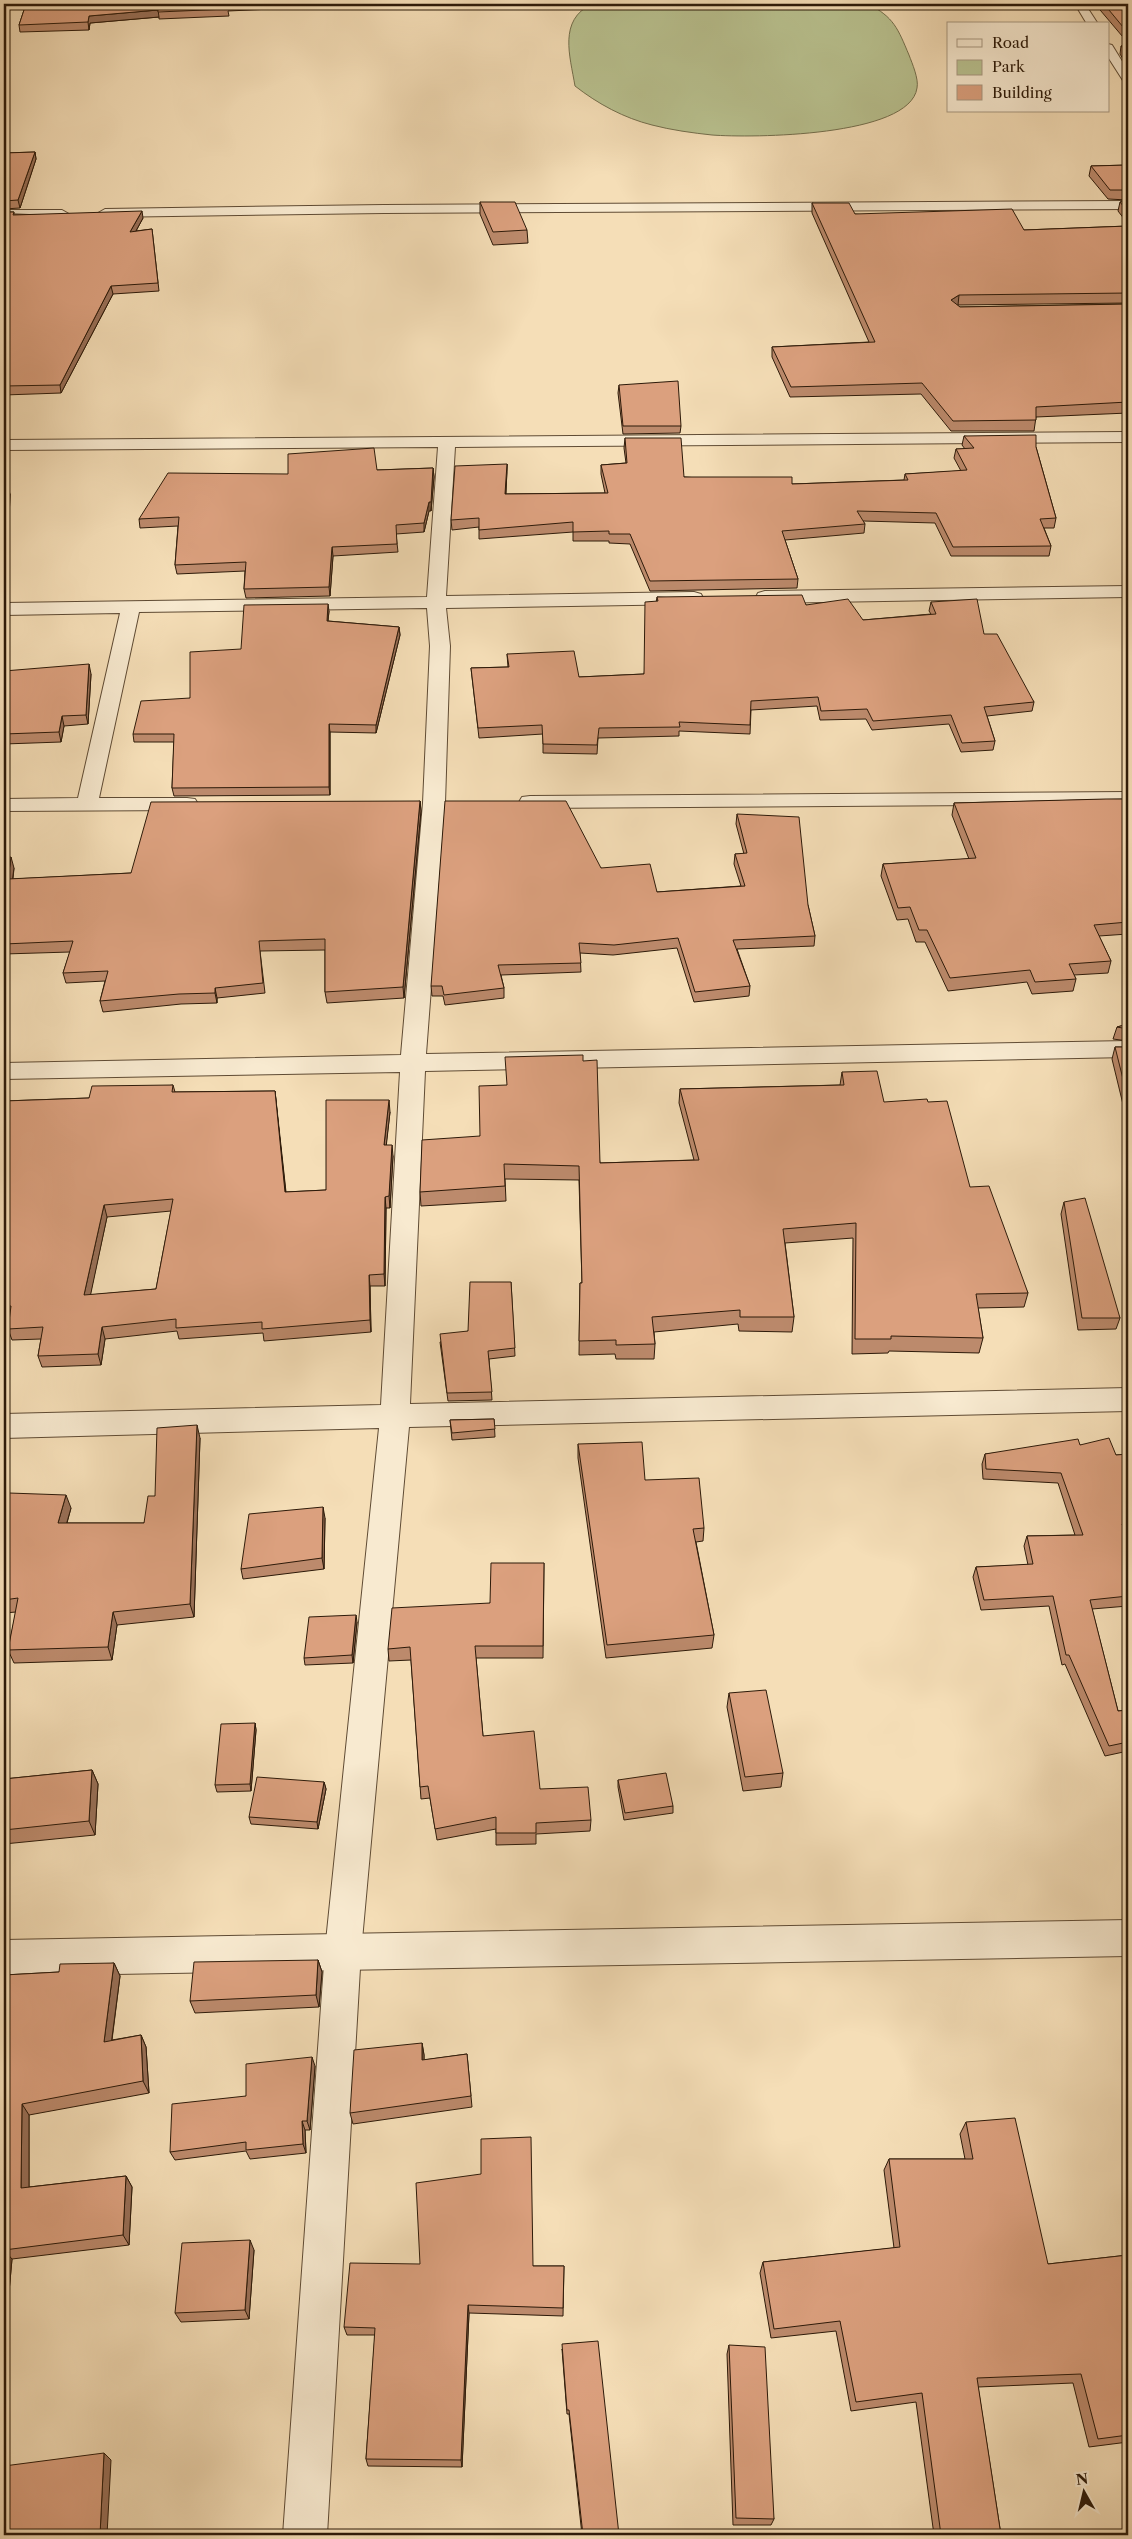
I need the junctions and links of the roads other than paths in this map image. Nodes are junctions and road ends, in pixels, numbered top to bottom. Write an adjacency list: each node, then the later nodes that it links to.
1 (1080, 4): 2 (street)
2 (1092, 22)
3 (1110, 41): 4 (street)
4 (1128, 80)
5 (1128, 205): 7 (street)
6 (72, 213): 8 (street)
7 (92, 213)
8 (4, 214)
9 (1128, 437): 10 (street)
10 (447, 443): 11 (street); 15 (street)
11 (4, 445)
12 (1128, 591): 14 (street)
13 (713, 598): 15 (street)
14 (743, 598)
15 (436, 603): 16 (street); 24 (street)
16 (131, 607): 17 (street); 22 (street)
17 (4, 608)
18 (1128, 798): 19 (street)
19 (514, 803)
20 (206, 804): 22 (street)
21 (4, 805): 22 (street)
22 (87, 805)
23 (1128, 1049): 24 (street)
24 (413, 1063): 25 (street); 27 (street)
25 (4, 1071)
26 (1128, 1400): 27 (street)
27 (395, 1416): 28 (street); 30 (street)
28 (4, 1426)
29 (1128, 1938): 30 (street)
30 (343, 1951): 31 (street); 32 (street)
31 (4, 1958)
32 (305, 2535)

